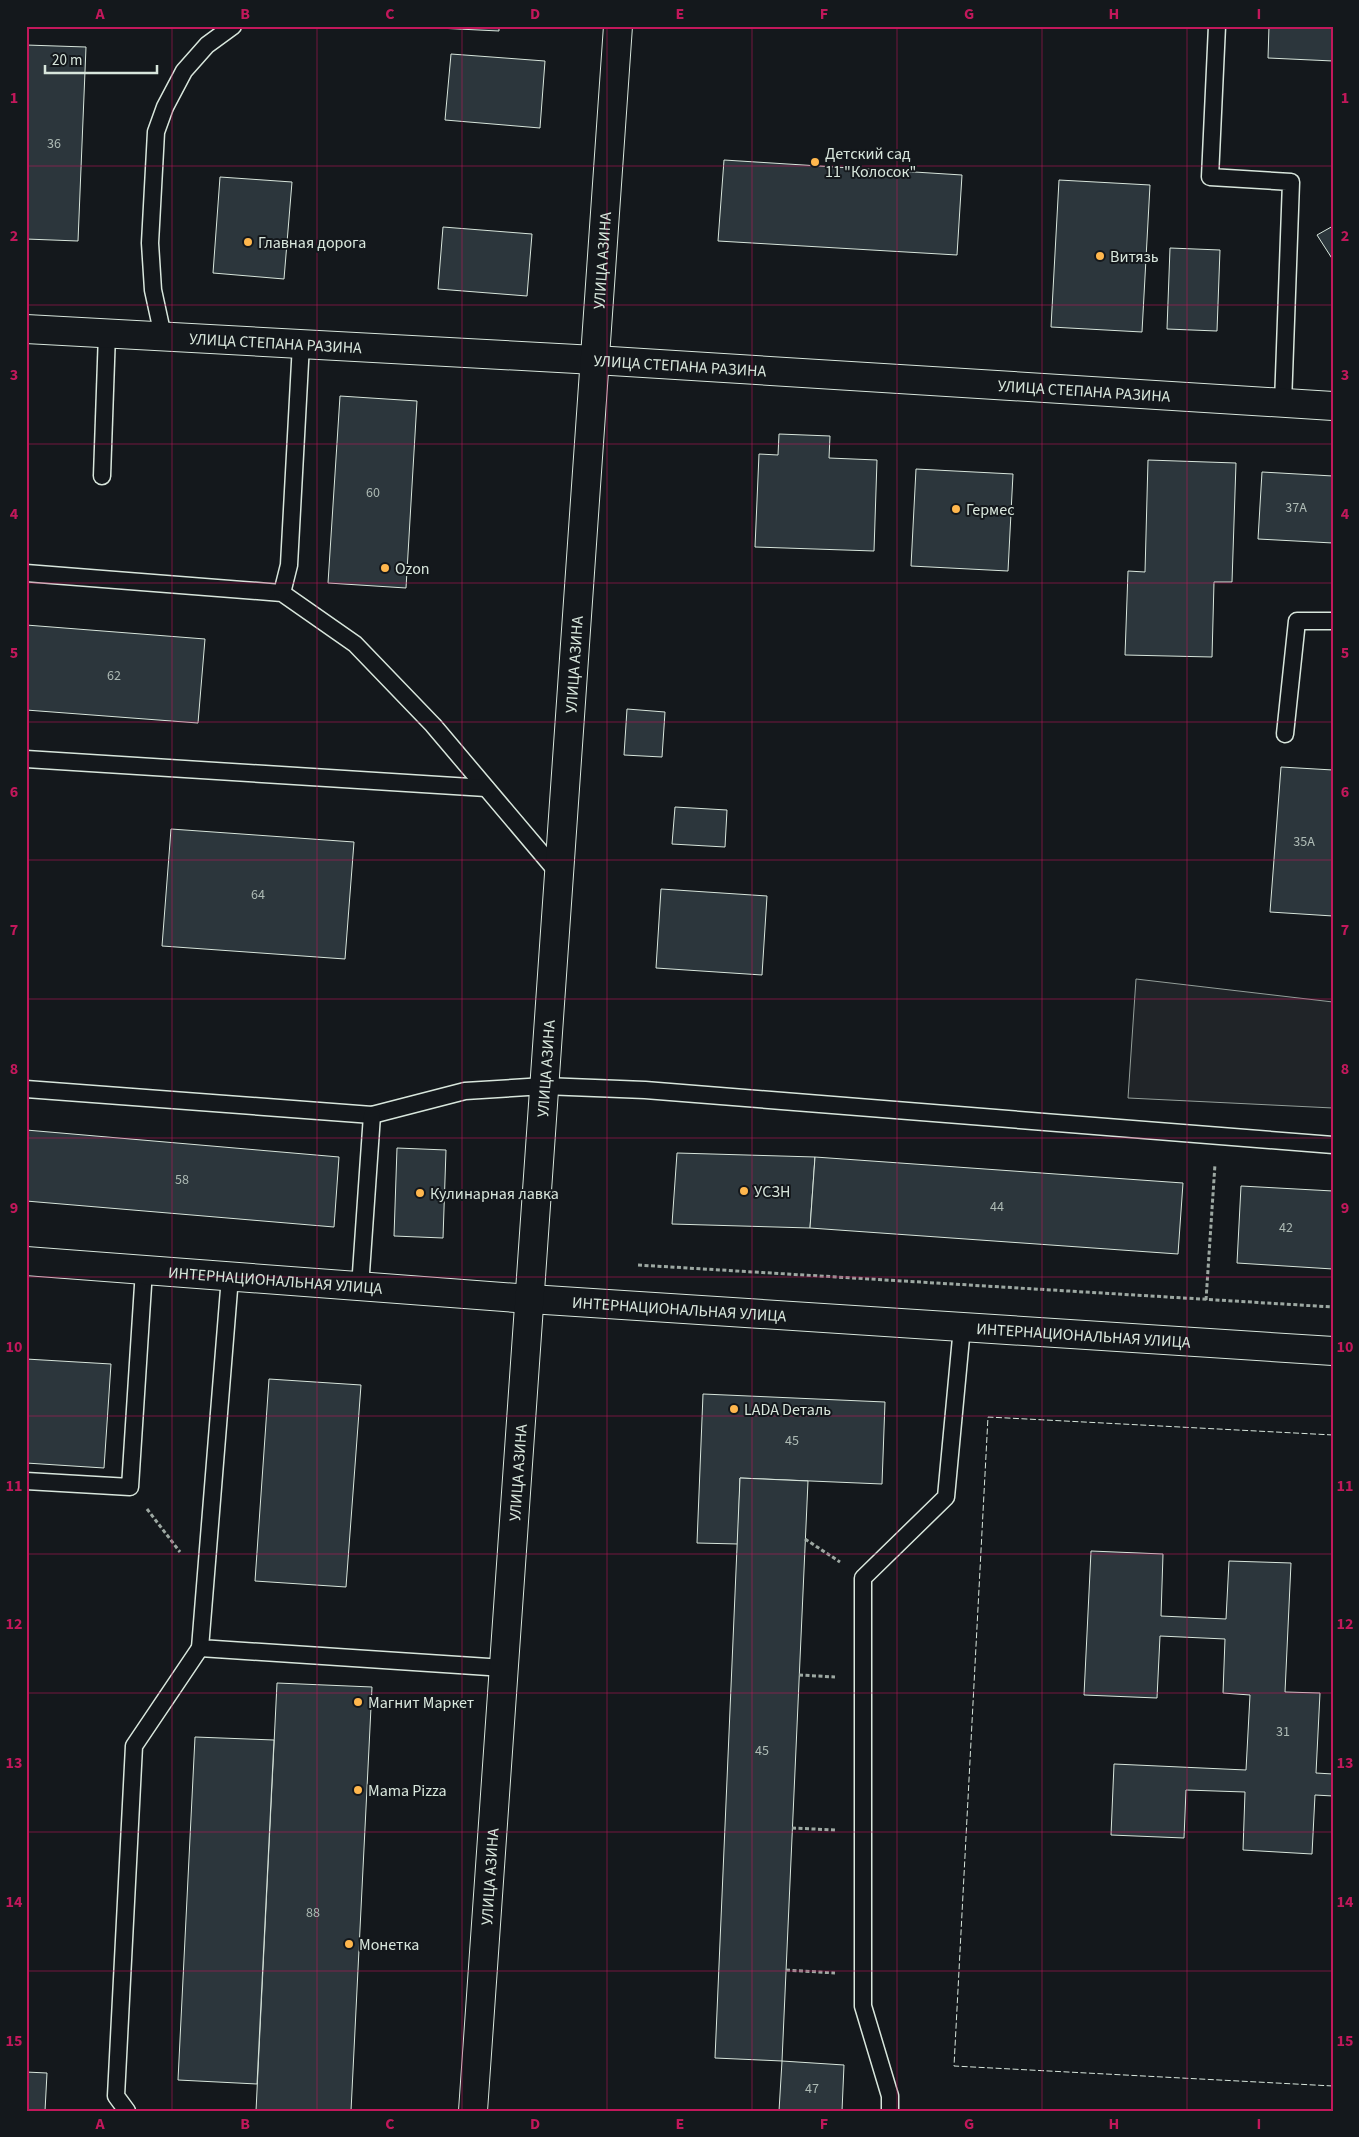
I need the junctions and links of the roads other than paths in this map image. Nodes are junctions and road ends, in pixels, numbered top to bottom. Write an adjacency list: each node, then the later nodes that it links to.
1 (233, 26): 6 (lane)
2 (618, 26): 8 (street, УЛИЦА АЗИНА)
3 (1217, 26): 9 (lane)
4 (26, 329): 5 (street, УЛИЦА СТЕПАНА РАЗИНА)
5 (107, 333): 6 (street, УЛИЦА СТЕПАНА РАЗИНА); 11 (lane)
6 (163, 336): 7 (street, УЛИЦА СТЕПАНА РАЗИНА)
7 (301, 344): 8 (street, УЛИЦА СТЕПАНА РАЗИНА); 13 (lane)
8 (595, 360): 9 (street, УЛИЦА СТЕПАНА РАЗИНА); 18 (street, УЛИЦА АЗИНА)
9 (1283, 403): 10 (street, УЛИЦА СТЕПАНА РАЗИНА)
10 (1333, 406)
11 (102, 476)
12 (26, 573): 13 (lane)
13 (282, 593): 17 (lane)
14 (1333, 620): 15 (lane)
15 (1285, 734)
16 (26, 759): 17 (lane)
17 (486, 788): 18 (lane)
18 (559, 874): 19 (street, УЛИЦА АЗИНА)
19 (544, 1086): 21 (lane); 22 (lane); 27 (street, УЛИЦА АЗИНА)
20 (26, 1089): 21 (lane)
21 (372, 1115): 26 (lane)
22 (1333, 1145)
23 (26, 1261): 24 (street, ИНТЕРНАЦИОНАЛЬНАЯ УЛИЦА)
24 (144, 1270): 25 (street, ИНТЕРНАЦИОНАЛЬНАЯ УЛИЦА); 30 (lane)
25 (230, 1277): 26 (street, ИНТЕРНАЦИОНАЛЬНАЯ УЛИЦА); 31 (lane)
26 (360, 1287): 27 (street, ИНТЕРНАЦИОНАЛЬНАЯ УЛИЦА)
27 (530, 1298): 28 (street, ИНТЕРНАЦИОНАЛЬНАЯ УЛИЦА); 32 (street, УЛИЦА АЗИНА)
28 (962, 1327): 29 (street, ИНТЕРНАЦИОНАЛЬНАЯ УЛИЦА); 35 (lane)
29 (1333, 1351)
30 (26, 1481)
31 (200, 1648): 32 (lane); 33 (lane)
32 (504, 1668): 34 (street, УЛИЦА АЗИНА)
33 (127, 2111)
34 (474, 2111)
35 (890, 2111)

